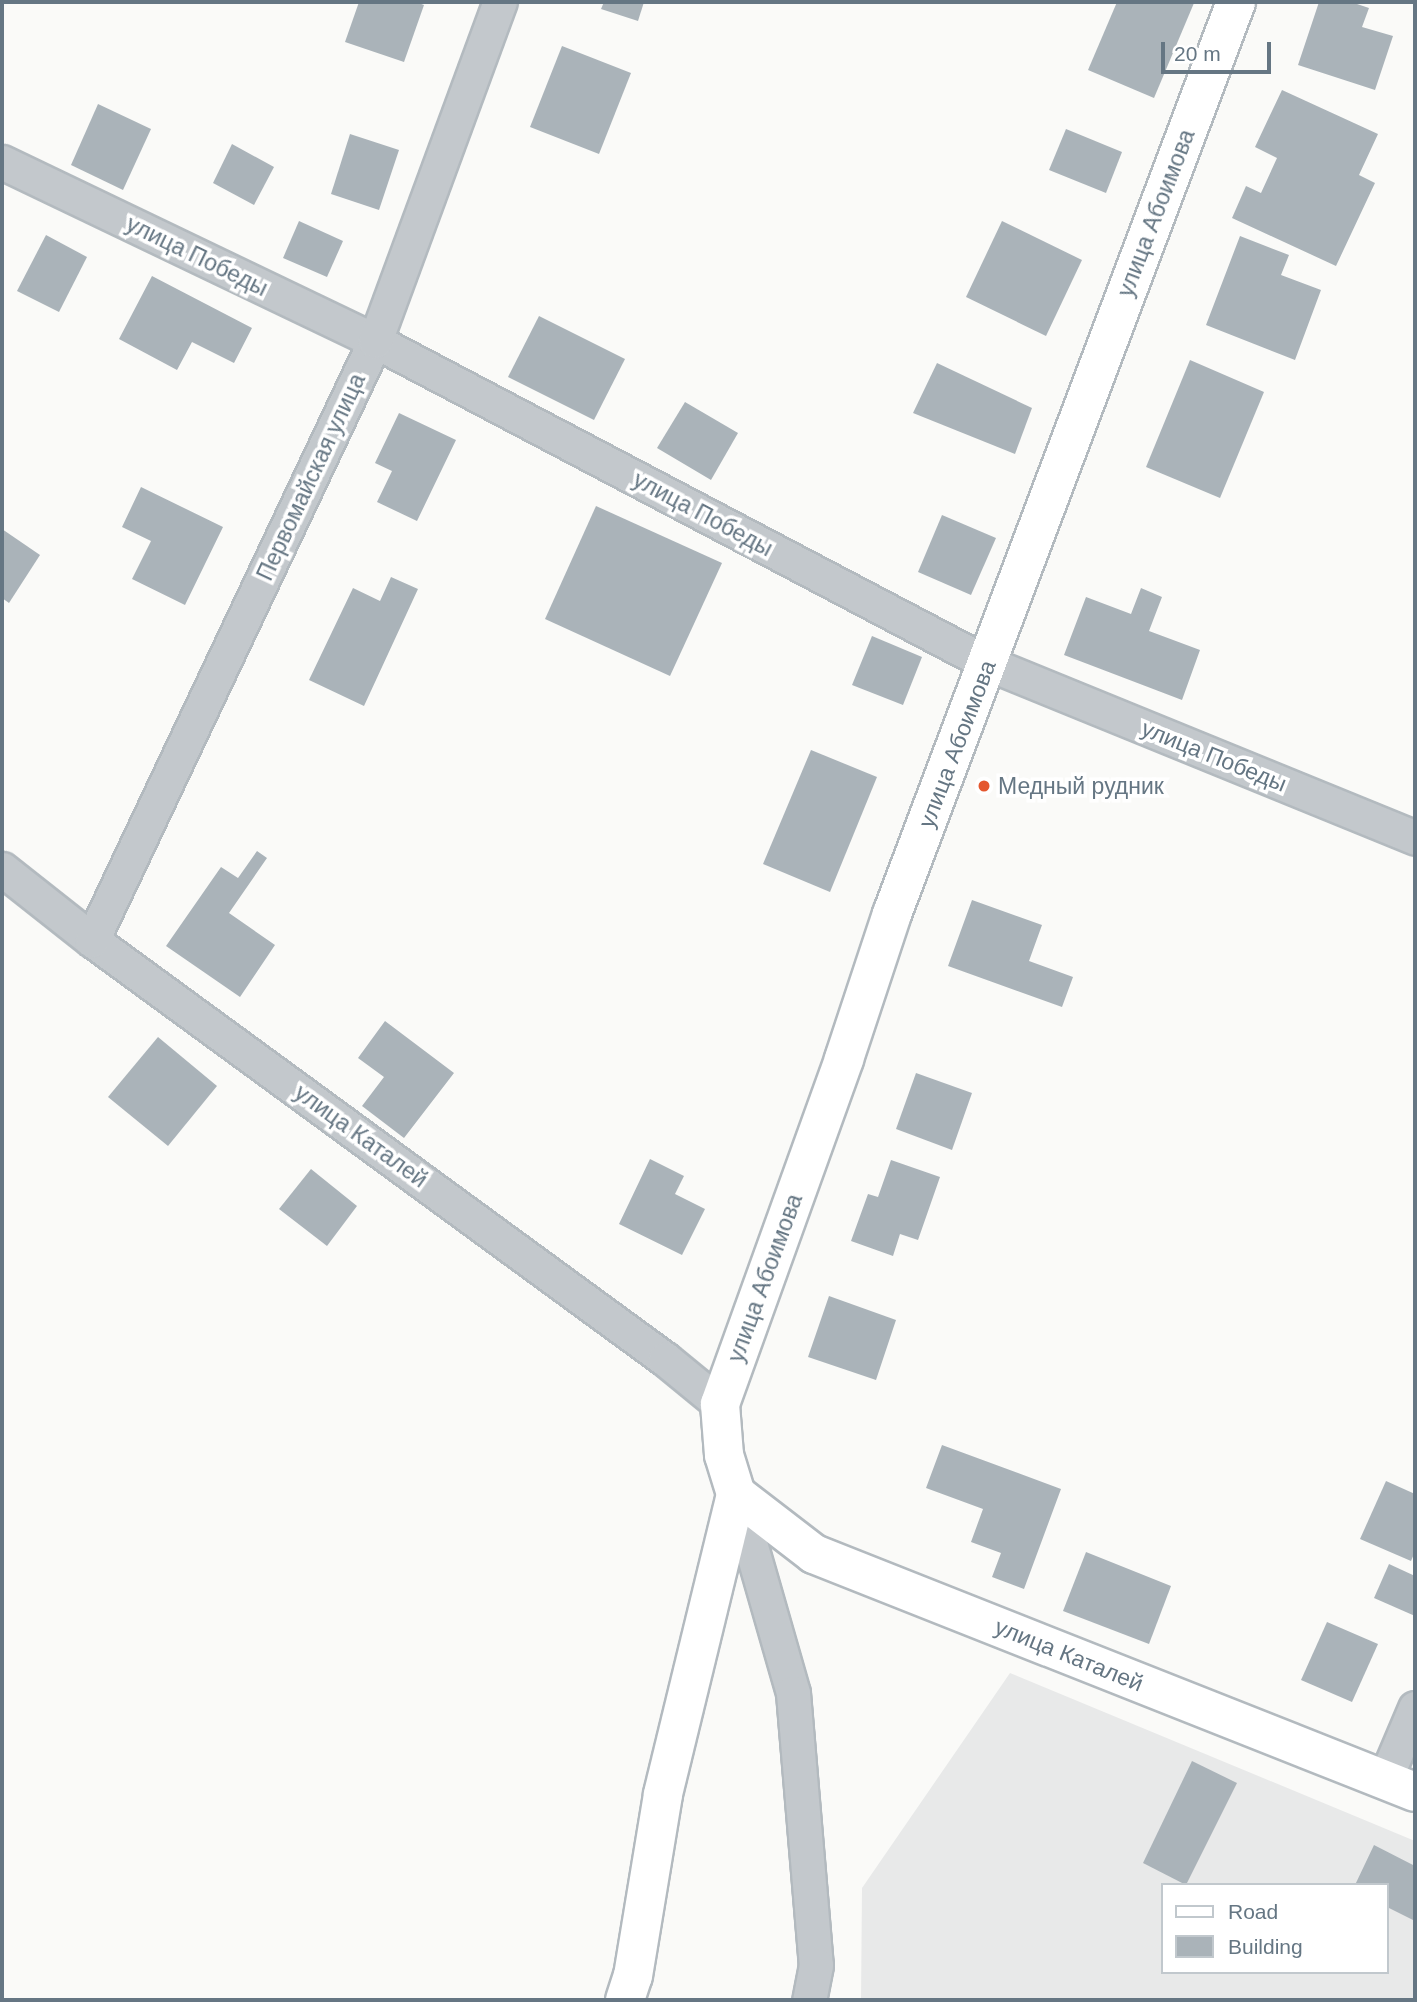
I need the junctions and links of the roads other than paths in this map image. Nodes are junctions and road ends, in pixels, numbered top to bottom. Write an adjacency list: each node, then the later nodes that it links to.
1 (500, 2): 4 (street, Первомайская улица)
2 (1236, 2): 5 (main road, улица Абоимова)
3 (2, 162): 4 (street, улица Победы)
4 (375, 341): 5 (street, улица Победы); 8 (street, Первомайская улица)
5 (987, 663): 6 (street, улица Победы); 9 (main road, улица Абоимова)
6 (1415, 838)
7 (2, 869): 8 (street, улица Каталей)
8 (92, 940): 9 (street, улица Каталей)
9 (720, 1404): 10 (main road, улица Абоимова)
10 (736, 1494): 12 (main road, улица Каталей); 13 (main road); 14 (street)
11 (1415, 1708): 12 (street)
12 (1400, 1786)
13 (625, 2000)
14 (810, 2000)

